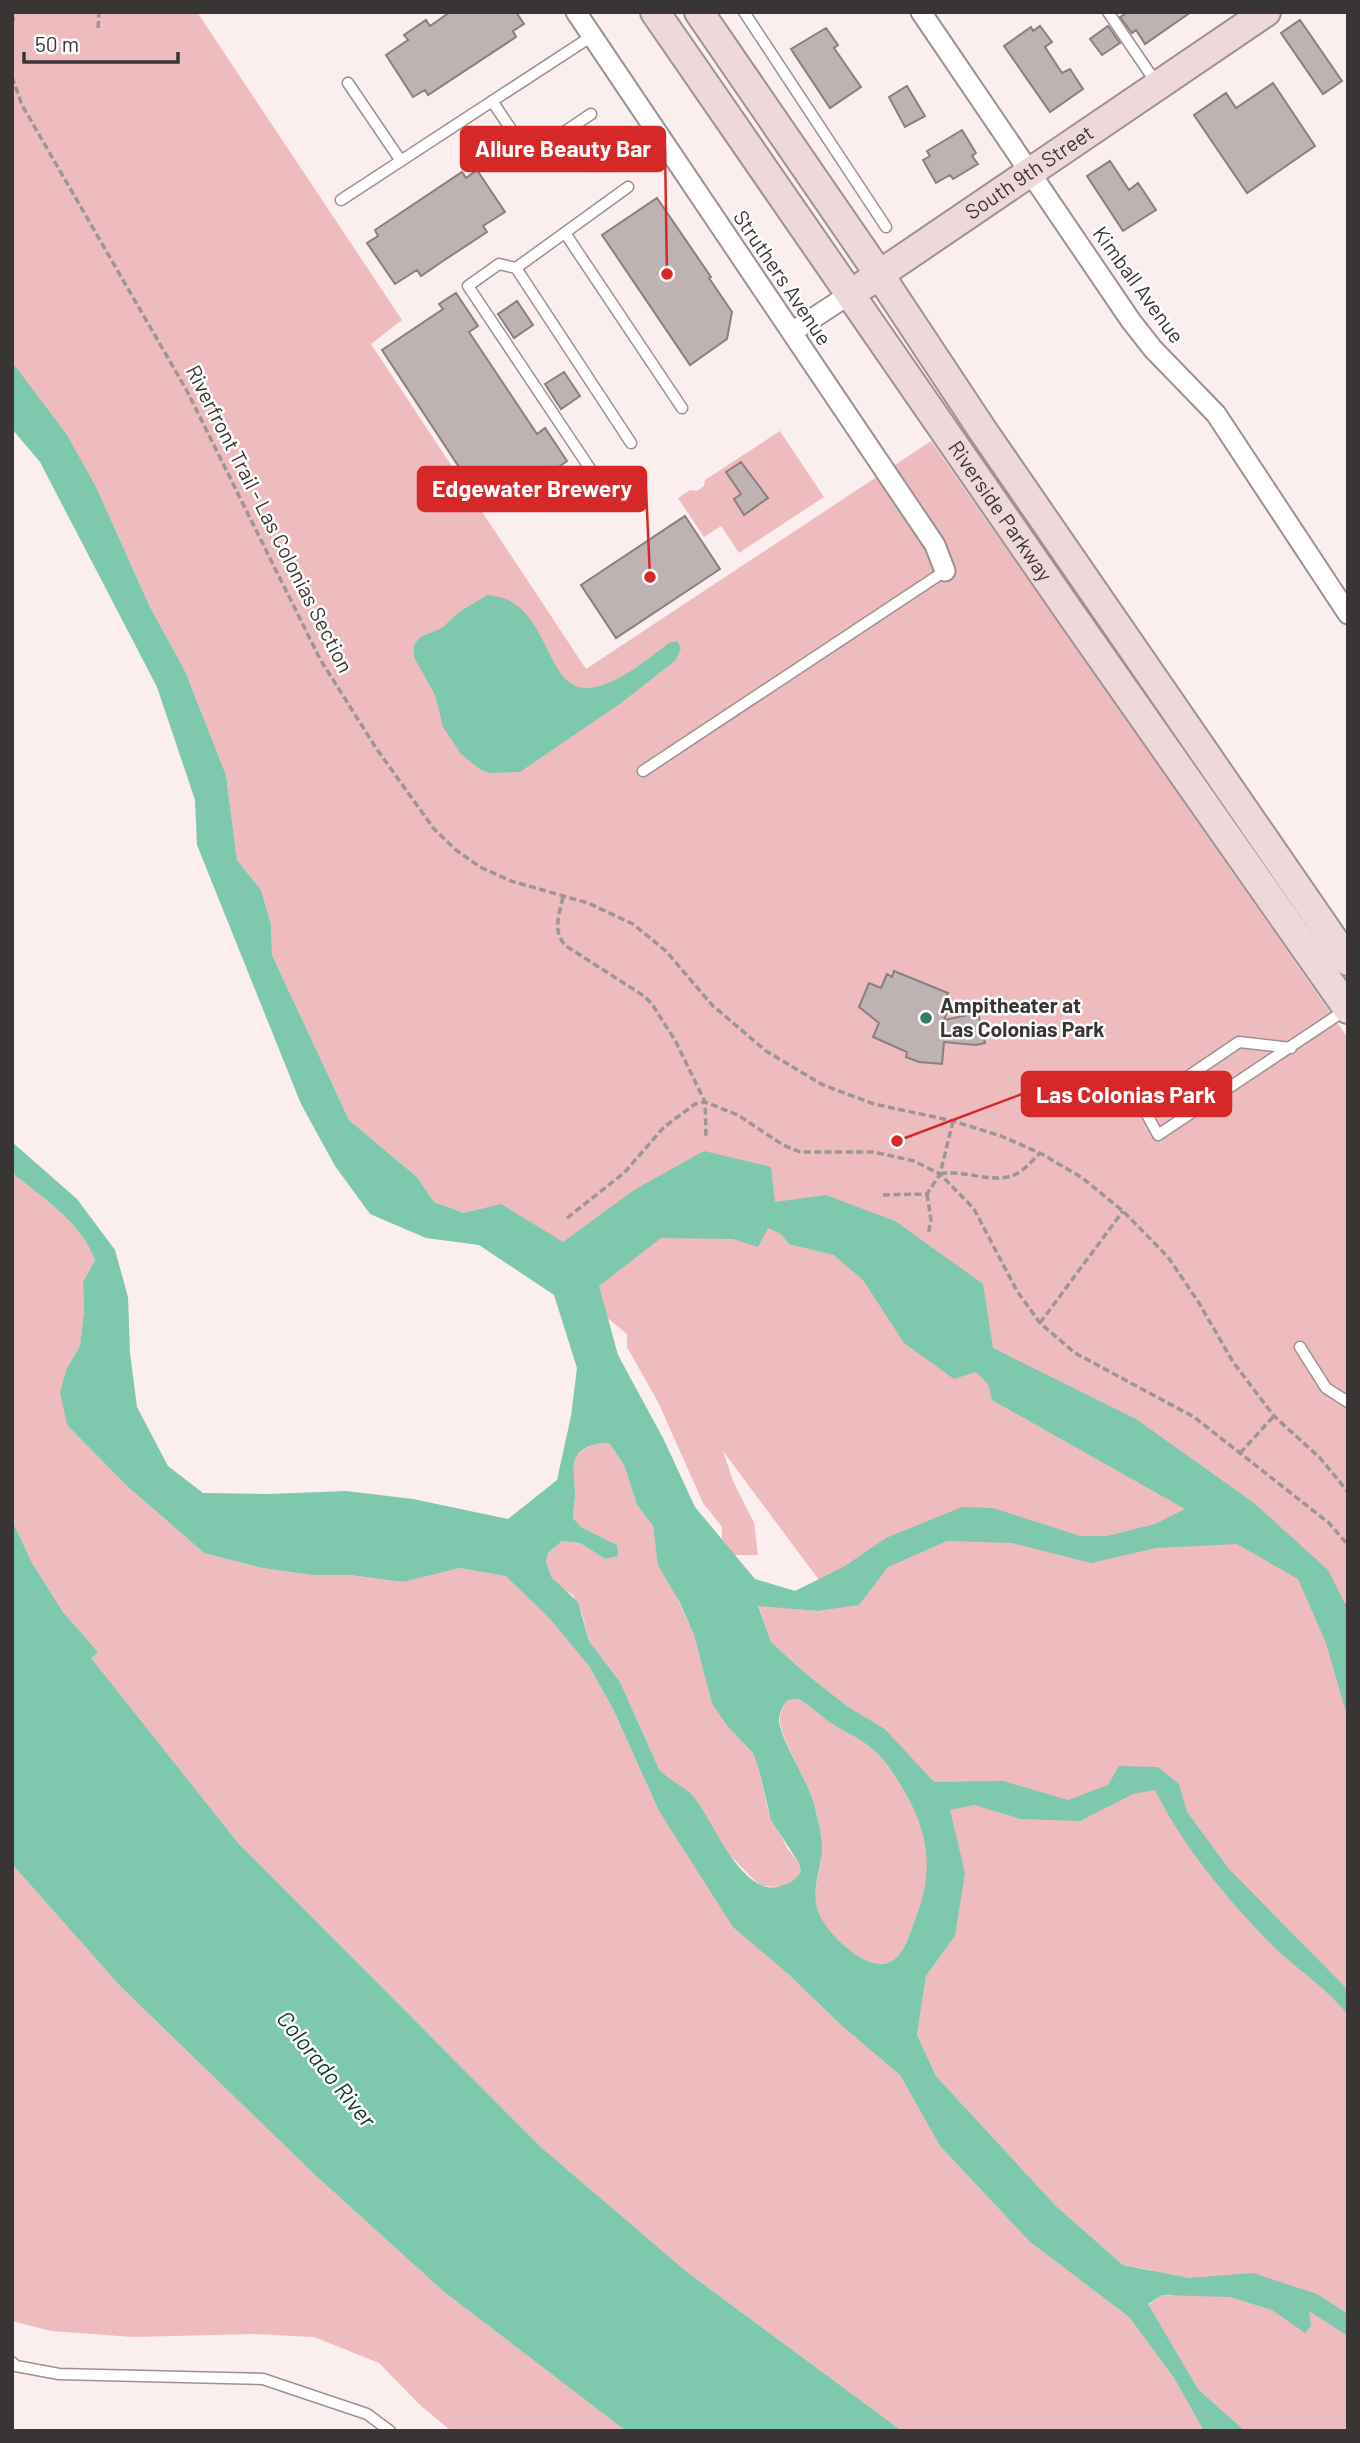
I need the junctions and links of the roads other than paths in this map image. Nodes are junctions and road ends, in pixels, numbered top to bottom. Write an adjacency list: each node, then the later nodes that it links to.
1 (576, 12): 8 (street, Struthers Avenue)
2 (655, 12): 21 (main road, Riverside Parkway)
3 (699, 12): 20 (main road, Riverside Parkway)
4 (744, 12): 17 (lane)
5 (1108, 12): 10 (lane)
6 (1266, 12): 10 (main road, South 9th Street)
7 (923, 13): 14 (street, Kimball Avenue)
8 (592, 36): 11 (lane); 22 (street, Struthers Avenue)
9 (348, 83): 13 (lane)
10 (1158, 85): 14 (main road, South 9th Street)
11 (492, 101): 12 (lane); 13 (lane)
12 (591, 114)
13 (401, 161): 16 (lane)
14 (1031, 172): 20 (main road, South 9th Street); 27 (street, Kimball Avenue)
15 (628, 187): 18 (lane)
16 (341, 200)
17 (886, 227)
18 (565, 233): 19 (lane); 23 (lane)
19 (516, 268): 24 (lane); 25 (lane)
20 (880, 274): 21 (main road, South 9th Street); 29 (main road, Riverside Parkway)
21 (850, 294): 22 (street, South 9th Street); 30 (main road, Riverside Parkway)
22 (792, 332): 26 (street, Struthers Avenue)
23 (682, 408)
24 (631, 443)
25 (591, 470)
26 (945, 571): 28 (lane)
27 (1348, 614)
28 (643, 771)
29 (1348, 961)
30 (1348, 1009): 31 (lane)
31 (1291, 1048): 31 (lane)
32 (1300, 1347): 33 (lane)
33 (1348, 1402)
34 (12, 2362): 35 (lane)
35 (390, 2431)

